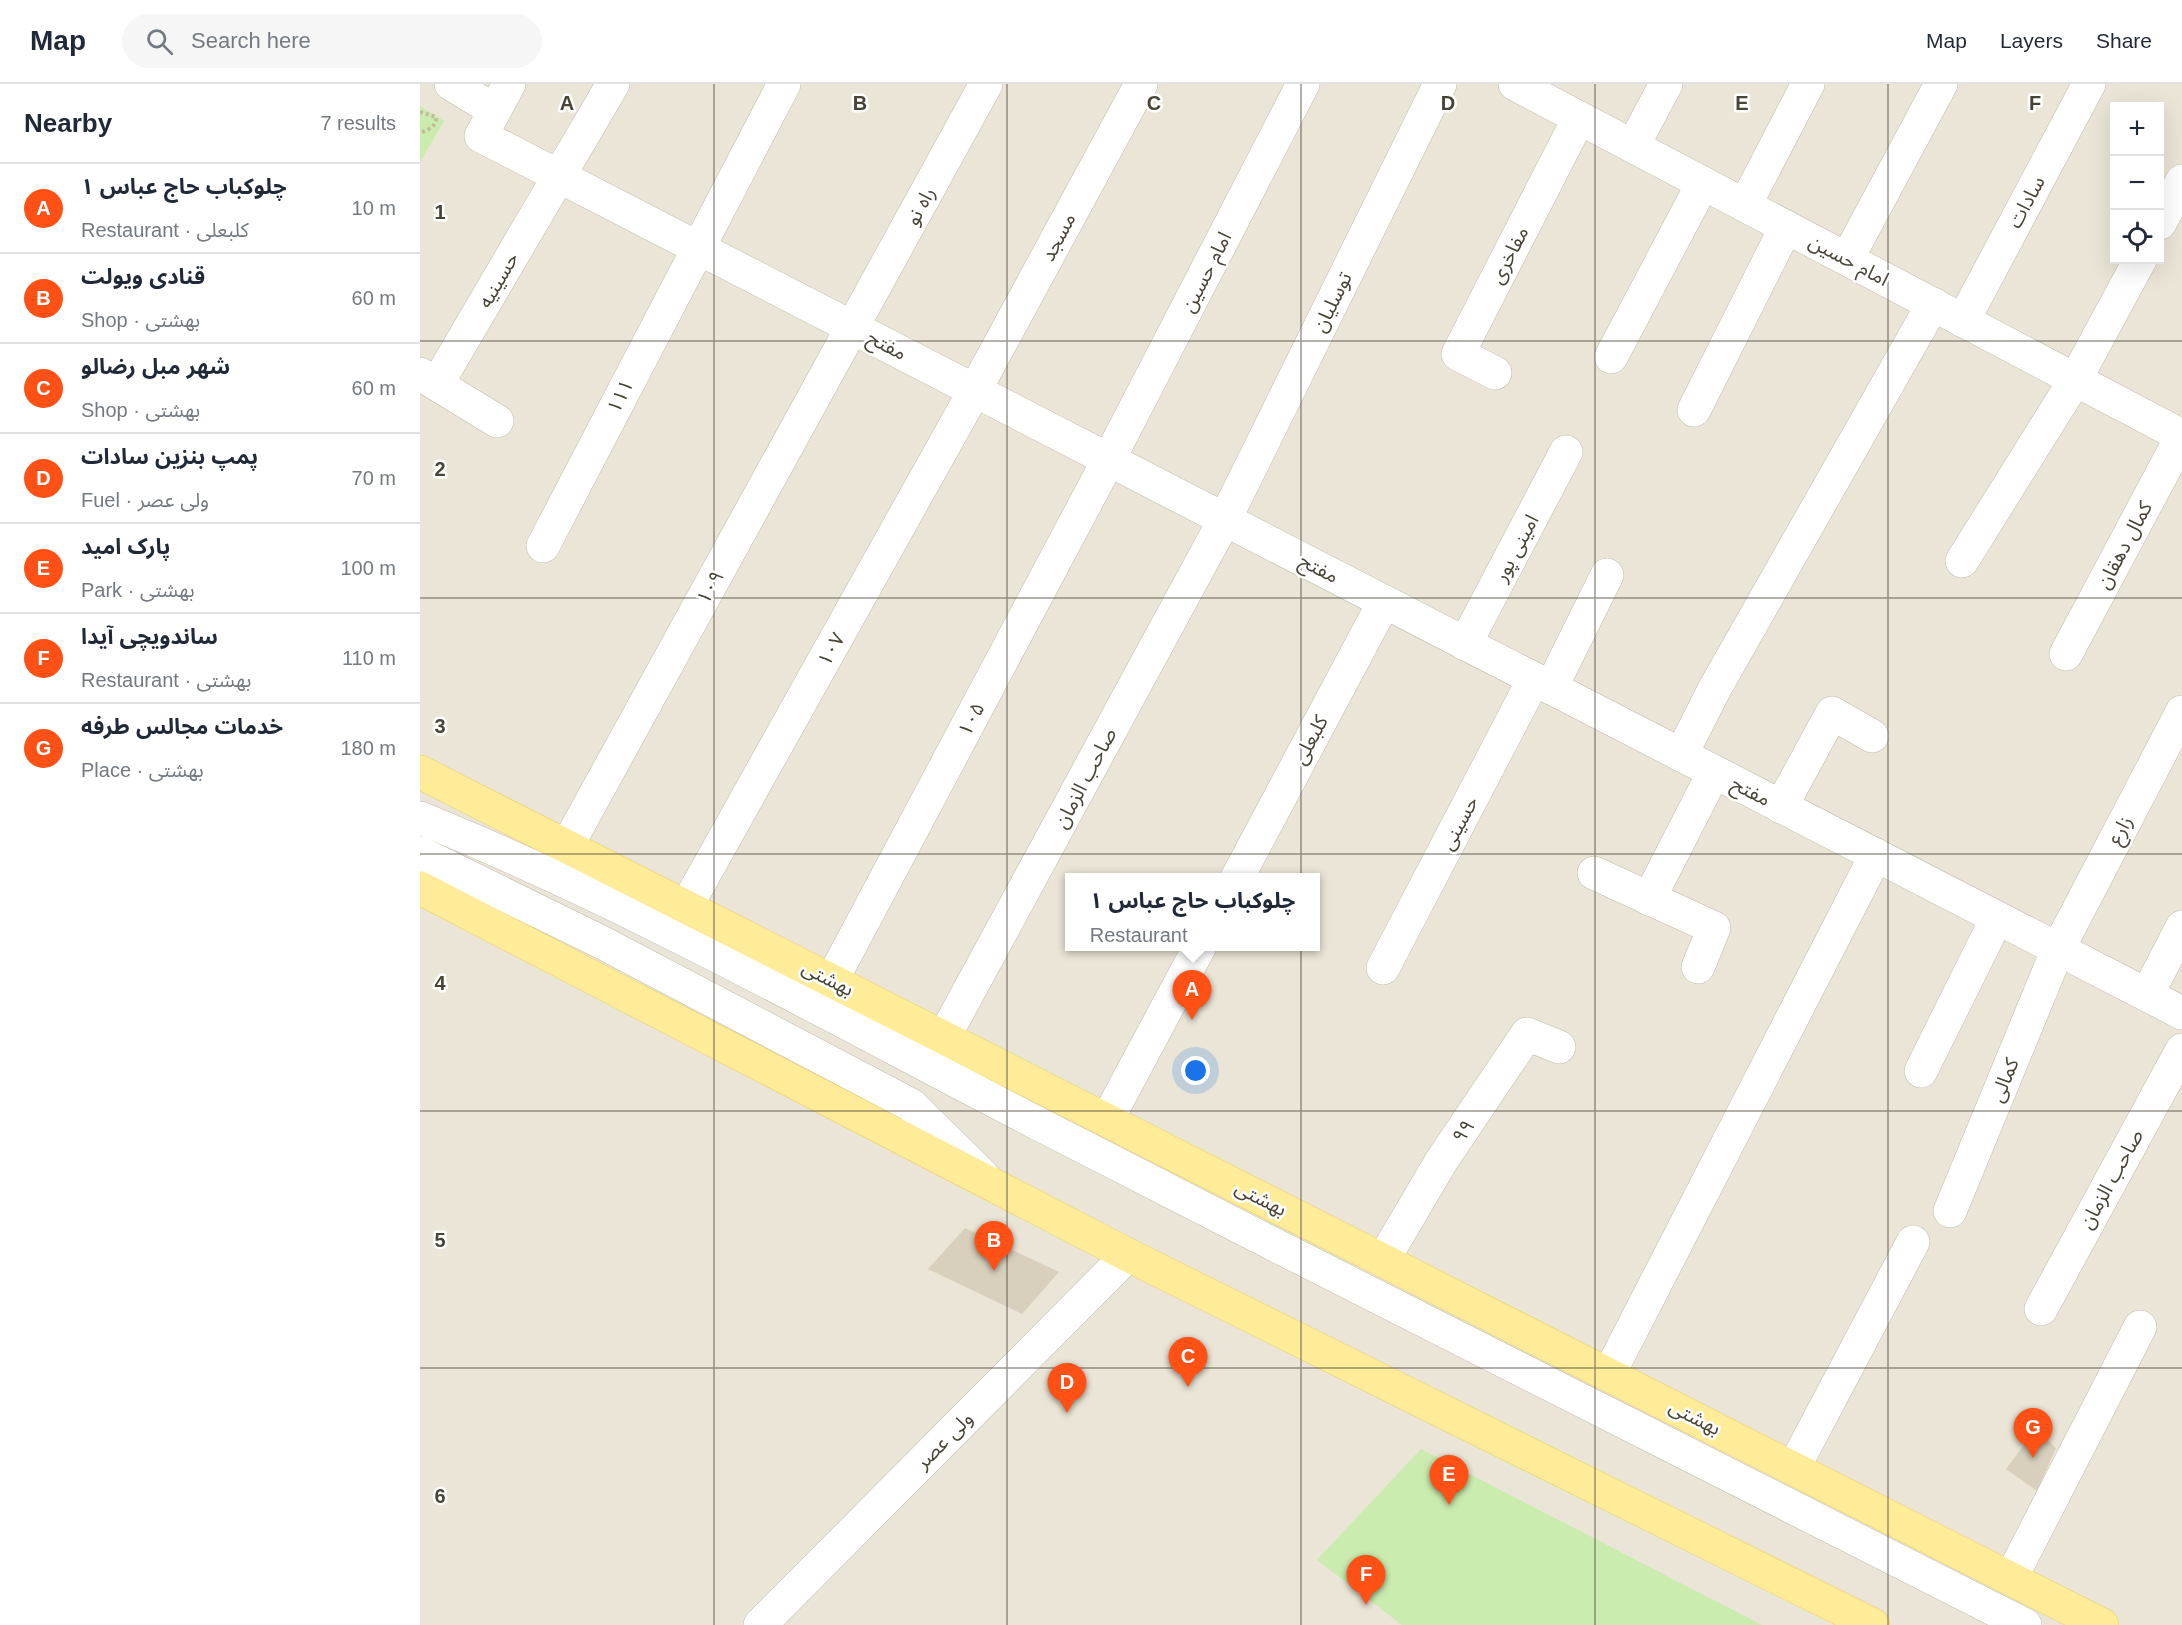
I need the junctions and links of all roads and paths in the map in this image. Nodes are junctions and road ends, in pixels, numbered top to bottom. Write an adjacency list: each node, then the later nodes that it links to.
1 (451, 84): 13 (street)
2 (613, 84): 18 (street, حسینیه)
3 (784, 84): 24 (street, ۱۱۱)
4 (986, 84): 29 (street, راه نو)
5 (1141, 84): 34 (street, مسجد)
6 (1303, 84): 39 (street, امام حسین)
7 (1440, 84): 40 (street, توسلیان)
8 (1515, 84): 15 (street, امام حسین)
9 (1666, 84): 17 (street)
10 (1808, 84): 21 (street)
11 (1941, 84): 25 (street)
12 (2089, 84): 28 (street, سادات)
13 (502, 97): 18 (street, مفتح)
14 (420, 112): 16 (path)
15 (1579, 118): 17 (street, امام حسین); 31 (street, مفاخری)
16 (420, 133)
17 (1633, 146): 20 (street, امام حسین)
18 (558, 176): 24 (street, مفتح); 32 (street, حسینیه)
19 (2182, 181): 22 (street)
20 (1703, 183): 21 (street, امام حسین); 30 (street)
21 (1745, 206): 23 (street, امام حسین)
22 (2164, 215)
23 (1786, 227): 25 (street, امام حسین); 35 (street)
24 (697, 247): 29 (street, مفتح); 41 (street, ۱۱۱)
25 (1847, 259): 27 (street, امام حسین)
26 (2138, 264): 33 (street)
27 (1933, 304): 28 (street, امام حسین); 50 (street)
28 (1964, 321): 33 (street, امام حسین)
29 (853, 328): 34 (street, مفتح); 55 (street, ۱۰۹)
30 (1611, 357)
31 (1495, 373)
32 (428, 379): 36 (street)
33 (2075, 380): 37 (street, امام حسین); 42 (street)
34 (975, 390): 39 (street, مفتح); 62 (street, ۱۰۷)
35 (1694, 410)
36 (497, 421)
37 (2182, 436): 46 (street, کمال دهقان)
38 (1566, 452): 45 (street, امینی پور)
39 (1109, 459): 40 (street, مفتح); 69 (street, ۱۰۵)
40 (1225, 519): 44 (street, مفتح); 72 (street, صاحب الزمان)
41 (543, 546)
42 (1962, 561)
43 (1607, 575): 47 (street, حسینی)
44 (1384, 602): 45 (street, مفتح); 58 (street, کلبعلی)
45 (1465, 644): 47 (street, مفتح)
46 (2066, 654)
47 (1543, 683): 50 (street, مفتح); 68 (street, حسینی)
48 (2182, 712): 65 (street, زارع)
49 (1872, 736): 53 (street)
50 (1681, 755): 52 (street, مفتح)
51 (420, 772): 55 (main road, بهشتی)
52 (1714, 772): 53 (street, مفتح); 61 (street)
53 (1781, 807): 57 (street, مفتح)
54 (420, 818): 89 (street)
55 (567, 846): 62 (main road, بهشتی)
56 (420, 852): 77 (street)
57 (1876, 855): 63 (street, مفتح); 84 (street)
58 (1240, 873)
59 (1594, 873): 61 (street)
60 (420, 888): 77 (main road)
61 (1649, 899): 67 (street)
62 (686, 907): 69 (main road, بهشتی)
63 (1997, 918): 65 (street, مفتح); 75 (street)
64 (2182, 927): 70 (street)
65 (2058, 949): 70 (street, مفتح); 78 (street, کمالی)
66 (1197, 951): 76 (street)
67 (1698, 967)
68 (1383, 968)
69 (832, 980): 72 (main road, بهشتی)
70 (2147, 995): 71 (street, مفتح)
71 (2182, 1013)
72 (944, 1037): 76 (main road, بهشتی)
73 (1559, 1047): 81 (street, ۹۹)
74 (2182, 1050): 82 (street, صاحب الزمان)
75 (1921, 1071)
76 (1107, 1120): 81 (main road, بهشتی)
77 (992, 1184): 80 (main road)
78 (1950, 1211)
79 (1913, 1242): 85 (street)
80 (1128, 1255): 87 (main road); 88 (street, ولی عصر)
81 (1383, 1260): 84 (main road, بهشتی)
82 (2041, 1309)
83 (2140, 1327): 86 (street)
84 (1610, 1374): 85 (main road, بهشتی)
85 (1794, 1467): 86 (main road, بهشتی)
86 (2011, 1578): 90 (main road, بهشتی)
87 (1869, 1624)
88 (760, 1625)
89 (2025, 1625)
90 (2102, 1625)

